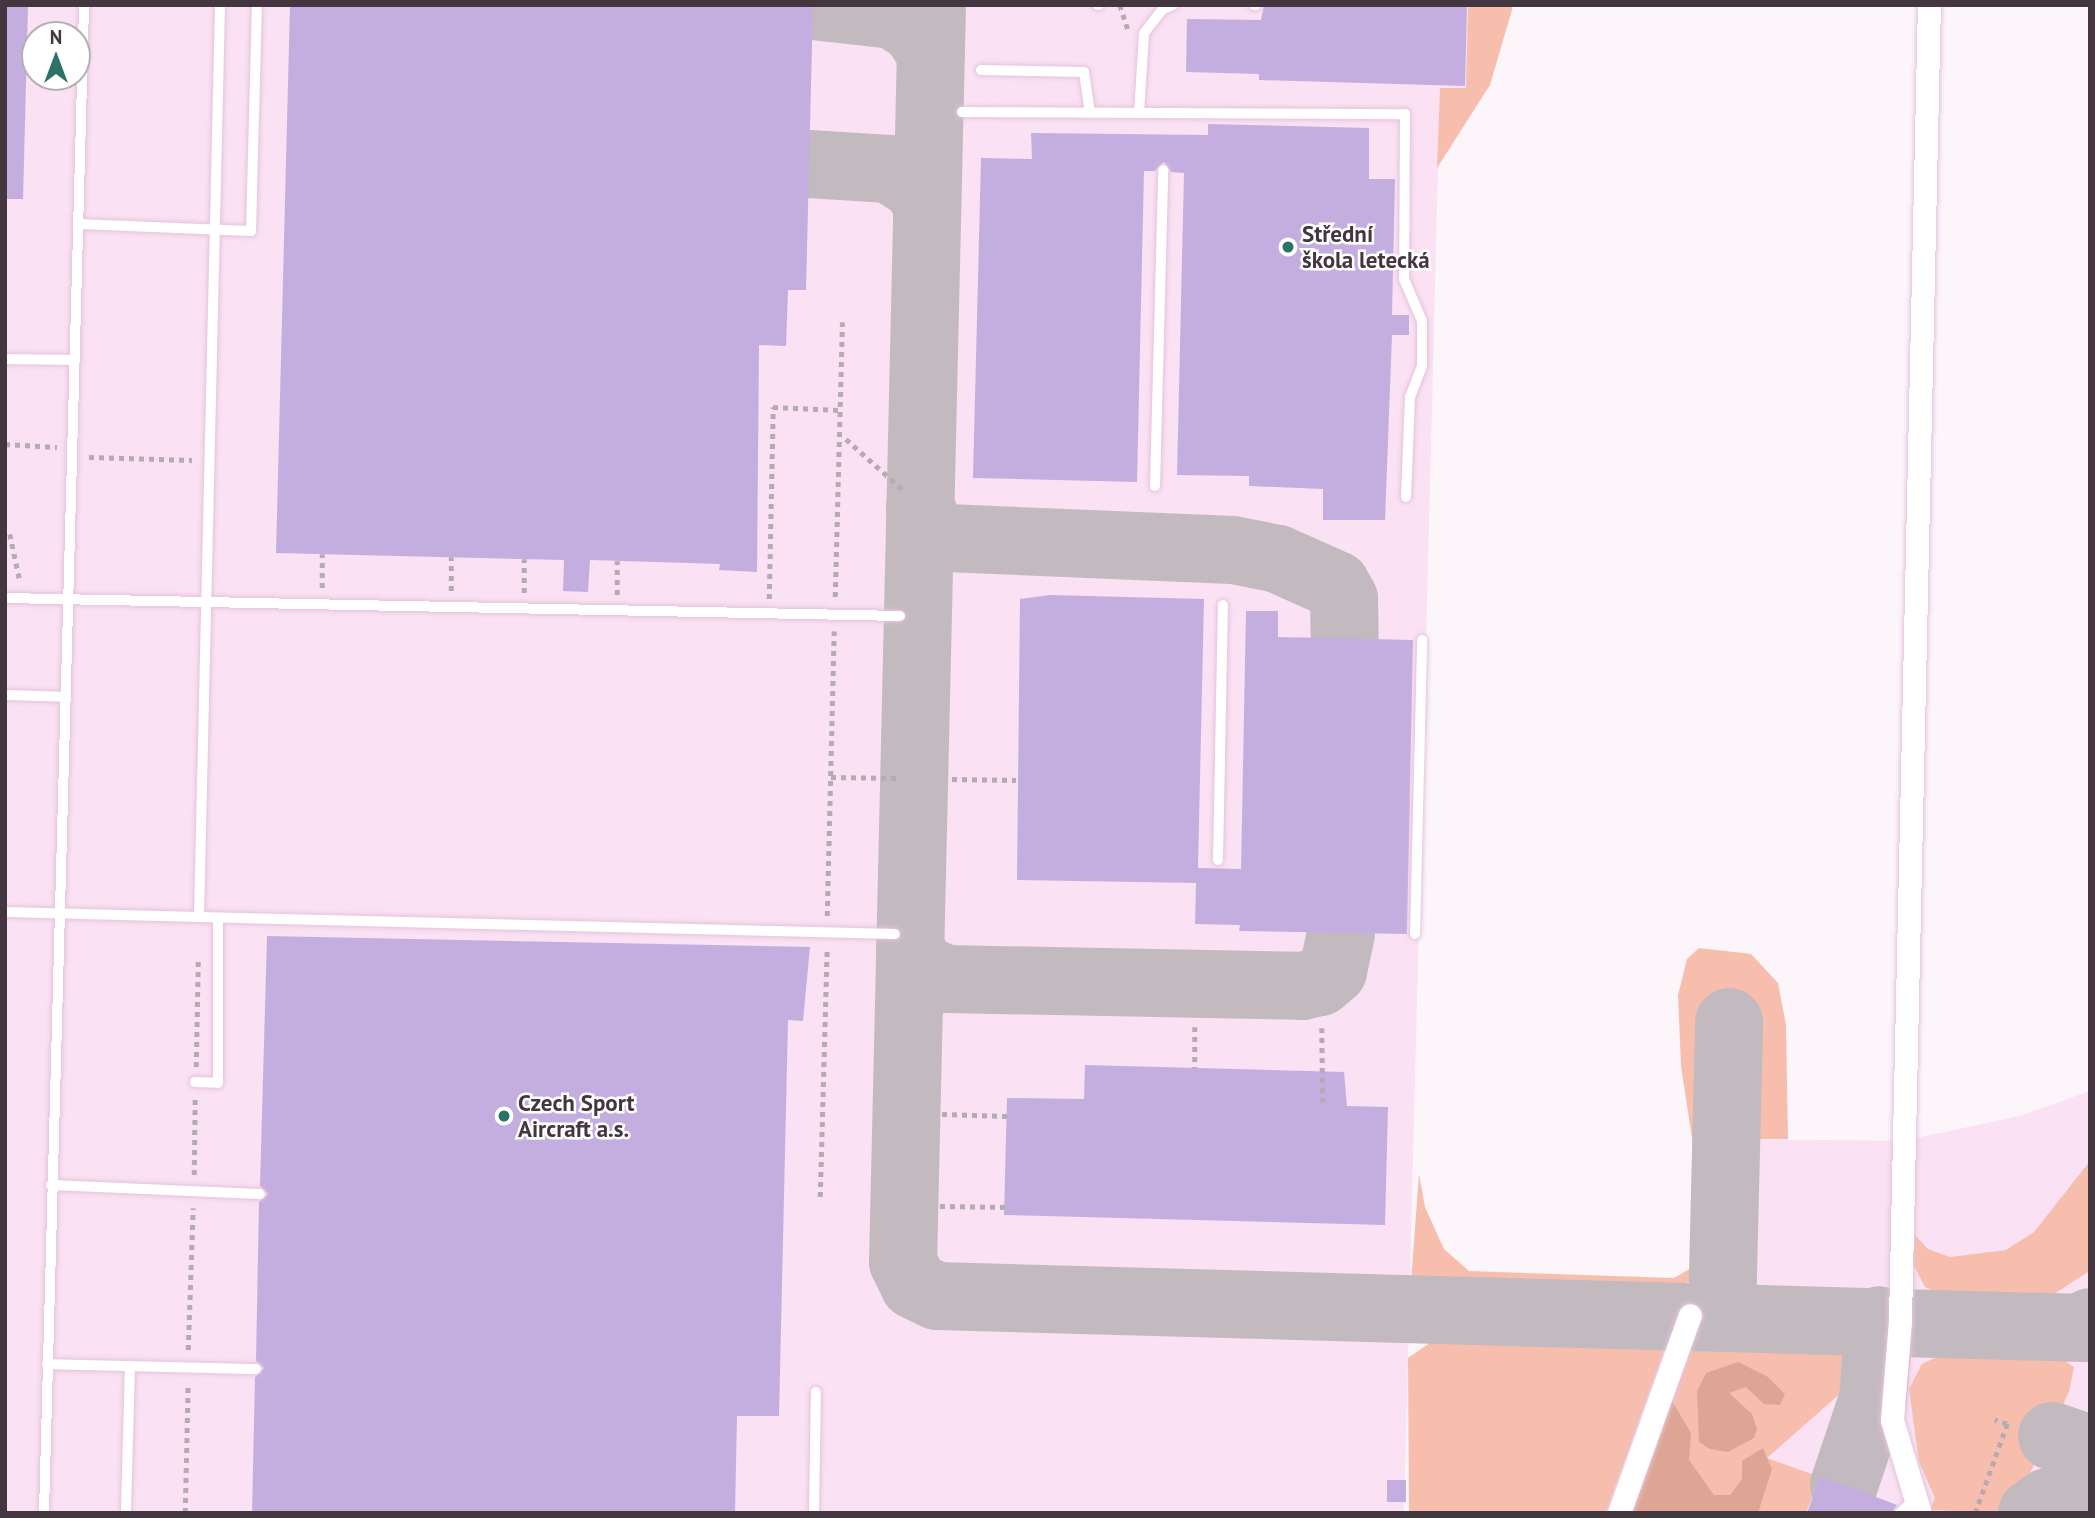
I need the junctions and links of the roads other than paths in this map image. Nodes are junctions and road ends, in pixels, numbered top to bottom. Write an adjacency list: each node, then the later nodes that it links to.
1 (84, 5): 11 (lane)
2 (220, 5): 12 (lane)
3 (257, 5): 12 (lane)
4 (1173, 5): 9 (lane)
5 (1929, 5): 40 (street)
6 (981, 70): 8 (lane)
7 (962, 112): 8 (lane)
8 (1090, 113): 9 (lane)
9 (1139, 113): 16 (lane)
10 (1163, 170): 15 (lane)
11 (78, 224): 12 (lane); 14 (lane)
12 (216, 229): 19 (lane)
13 (5, 359): 14 (lane)
14 (74, 360): 18 (lane)
15 (1155, 485)
16 (1406, 497)
17 (5, 598): 18 (lane)
18 (66, 598): 19 (lane); 24 (lane)
19 (208, 601): 21 (lane); 28 (lane)
20 (1223, 605): 25 (lane)
21 (900, 617)
22 (1422, 640): 31 (lane)
23 (5, 695): 24 (lane)
24 (64, 697): 27 (lane)
25 (1218, 860)
26 (5, 912): 27 (lane)
27 (58, 913): 28 (lane); 33 (lane)
28 (199, 917): 29 (lane)
29 (218, 918): 30 (lane); 32 (lane)
30 (895, 934)
31 (1415, 934)
32 (195, 1082)
33 (51, 1185): 34 (lane); 36 (lane)
34 (260, 1194)
35 (1690, 1315): 44 (street)
36 (47, 1364): 37 (lane); 41 (lane)
37 (130, 1366): 38 (lane); 42 (lane)
38 (256, 1369)
39 (817, 1392): 43 (lane)
40 (1912, 1507)
41 (44, 1513)
42 (127, 1513)
43 (814, 1513)
44 (1619, 1513)

